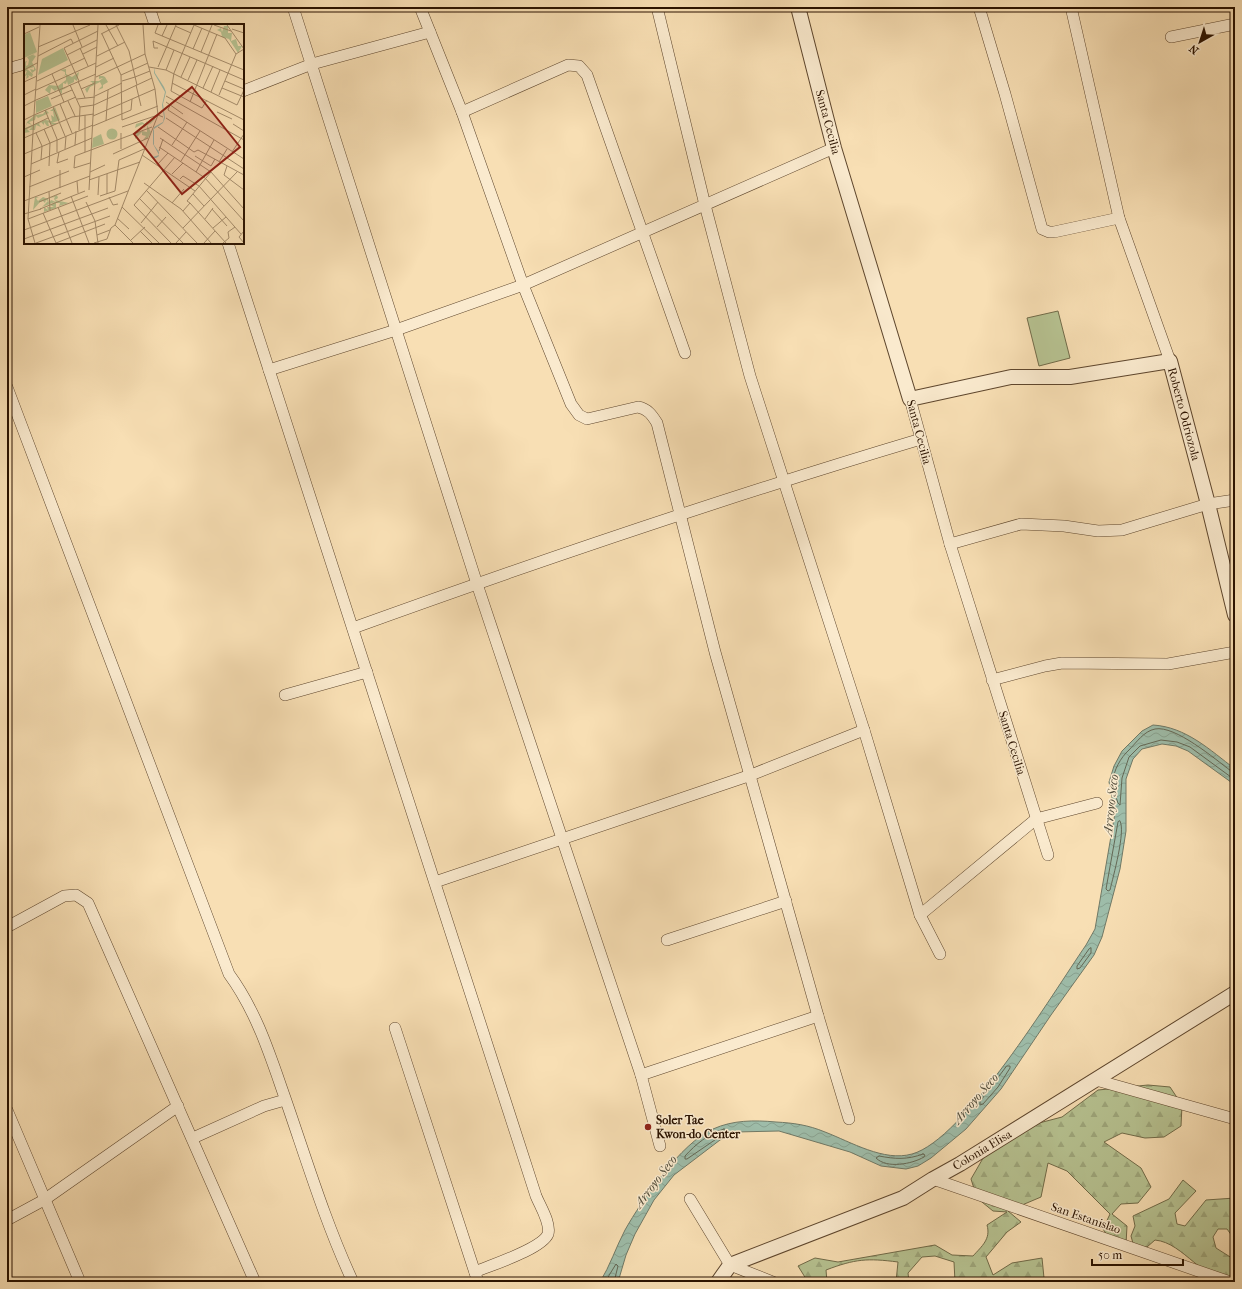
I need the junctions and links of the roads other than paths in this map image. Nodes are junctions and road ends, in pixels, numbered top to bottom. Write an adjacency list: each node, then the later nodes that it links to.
1 (149, 7): 8 (street)
2 (293, 7): 13 (street)
3 (420, 7): 10 (street)
4 (657, 7): 18 (street)
5 (798, 7): 17 (street, Santa Cecilia)
6 (978, 7): 19 (street)
7 (1071, 7): 19 (street, Roberto Odriozola)
8 (155, 24)
9 (1235, 24): 11 (street)
10 (430, 32): 13 (street); 16 (street)
11 (1171, 37)
12 (24, 64): 14 (street)
13 (312, 64): 15 (street); 23 (street)
14 (7, 69)
15 (244, 91)
16 (462, 112): 20 (street); 22 (street)
17 (834, 148): 18 (street); 28 (street, Santa Cecilia)
18 (705, 205): 20 (street); 30 (street)
19 (1120, 218): 25 (street, Roberto Odriozola)
20 (643, 232): 22 (street); 24 (street)
21 (228, 244): 26 (street)
22 (523, 285): 23 (street); 33 (street)
23 (396, 330): 26 (street); 35 (street)
24 (685, 353)
25 (1170, 361): 28 (street); 32 (street, Roberto Odriozola)
26 (269, 370): 37 (street)
27 (7, 387): 59 (street)
28 (910, 399): 29 (street, Santa Cecilia)
29 (921, 439): 30 (street); 34 (street, Santa Cecilia)
30 (784, 480): 33 (street); 42 (street)
31 (1235, 500): 32 (street)
32 (1208, 504): 34 (street); 36 (street, Roberto Odriozola)
33 (680, 515): 35 (street); 43 (street)
34 (950, 544): 40 (street, Santa Cecilia)
35 (476, 584): 37 (street); 46 (street)
36 (1235, 615)
37 (353, 628): 39 (street)
38 (1235, 652): 40 (street)
39 (368, 672): 41 (street); 48 (street)
40 (992, 680): 45 (street, Santa Cecilia)
41 (285, 695)
42 (864, 730): 43 (street); 50 (street)
43 (751, 775): 46 (street); 49 (street)
44 (1097, 803): 45 (street)
45 (1036, 819): 47 (street, Santa Cecilia); 50 (street)
46 (560, 839): 48 (street); 57 (street)
47 (1048, 856)
48 (434, 882): 71 (street)
49 (786, 901): 52 (street); 55 (street)
50 (920, 915): 53 (street)
51 (7, 927): 60 (street)
52 (667, 940)
53 (940, 954)
54 (1235, 993): 58 (street, Colonia Elisa)
55 (818, 1016): 57 (street); 62 (street)
56 (394, 1028): 71 (street)
57 (641, 1075): 65 (street)
58 (1096, 1080): 63 (street); 66 (street, Colonia Elisa)
59 (285, 1100): 64 (street); 74 (street)
60 (178, 1106): 64 (street); 68 (street)
61 (7, 1110): 68 (street)
62 (849, 1119)
63 (1235, 1119)
64 (193, 1138): 73 (street)
65 (660, 1146)
66 (933, 1179): 70 (street, Colonia Elisa); 77 (street, San Estanislao)
67 (690, 1199): 70 (street)
68 (44, 1200): 69 (street); 72 (street)
69 (7, 1220)
70 (730, 1265): 75 (street); 76 (street)
71 (477, 1277)
72 (80, 1282)
73 (255, 1282)
74 (354, 1282)
75 (718, 1282)
76 (773, 1282)
77 (1230, 1282)

